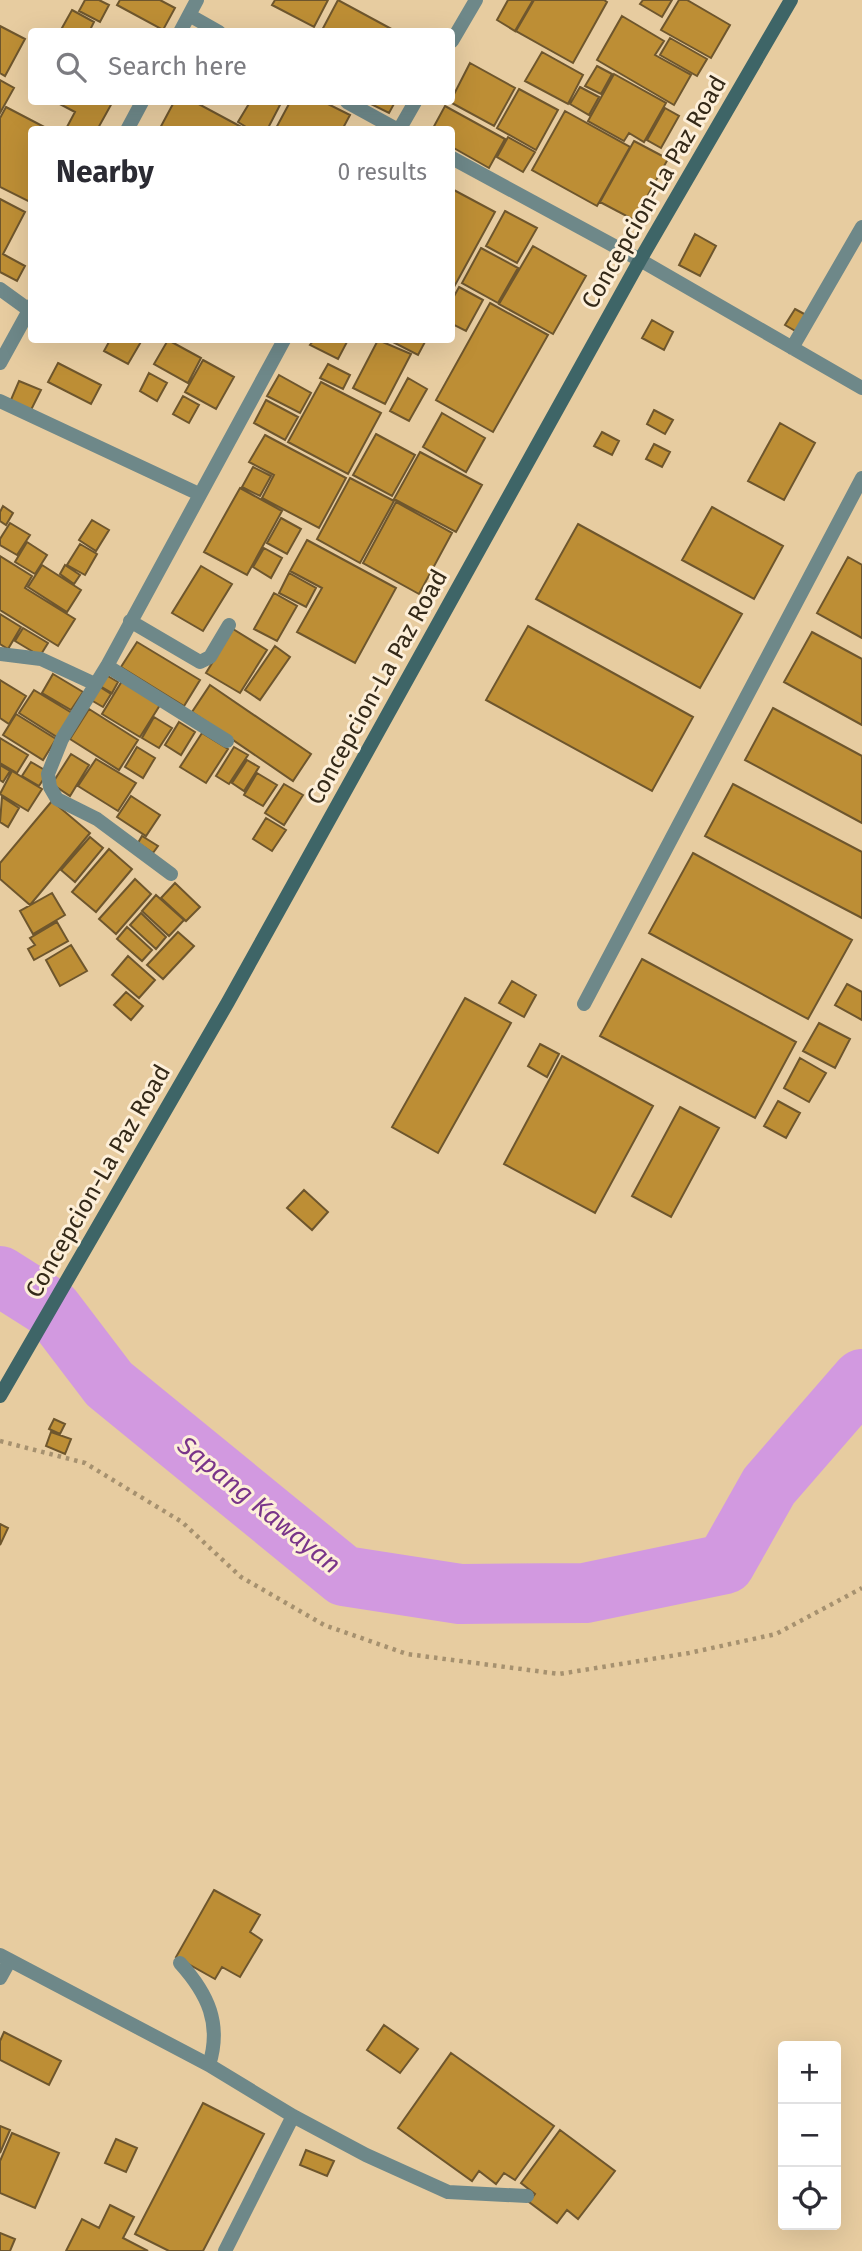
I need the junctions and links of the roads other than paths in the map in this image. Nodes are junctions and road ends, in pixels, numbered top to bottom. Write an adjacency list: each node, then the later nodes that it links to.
1 (197, 0): 4 (street)
2 (476, 0): 7 (street)
3 (791, 0): 16 (main road, Concepcion-La Paz Road)
4 (189, 15): 5 (street); 6 (street)
5 (182, 28)
6 (212, 28)
7 (455, 36)
8 (140, 105): 11 (street)
9 (352, 105): 12 (street)
10 (413, 105): 13 (street)
11 (129, 126)
12 (391, 126)
13 (400, 126)
14 (455, 160): 16 (street)
15 (862, 227): 21 (street)
16 (639, 260): 21 (street); 35 (main road, Concepcion-La Paz Road)
17 (0, 289): 18 (street)
18 (28, 306)
19 (28, 311): 22 (street)
20 (282, 343): 26 (street)
21 (792, 348): 23 (street)
22 (0, 363)
23 (862, 388)
24 (0, 401): 26 (street)
25 (862, 478): 34 (street)
26 (199, 494): 27 (street)
27 (130, 621): 28 (street); 30 (street)
28 (229, 625)
29 (0, 654): 31 (street)
30 (107, 666): 31 (street); 32 (street)
31 (95, 684): 33 (street)
32 (227, 741)
33 (171, 874)
34 (584, 1004)
35 (3, 1390)
36 (5, 1957): 38 (street); 39 (street)
37 (180, 1963): 39 (street)
38 (0, 1978)
39 (209, 2065): 40 (street)
40 (293, 2116): 41 (street); 42 (street)
41 (527, 2196)
42 (225, 2251)

